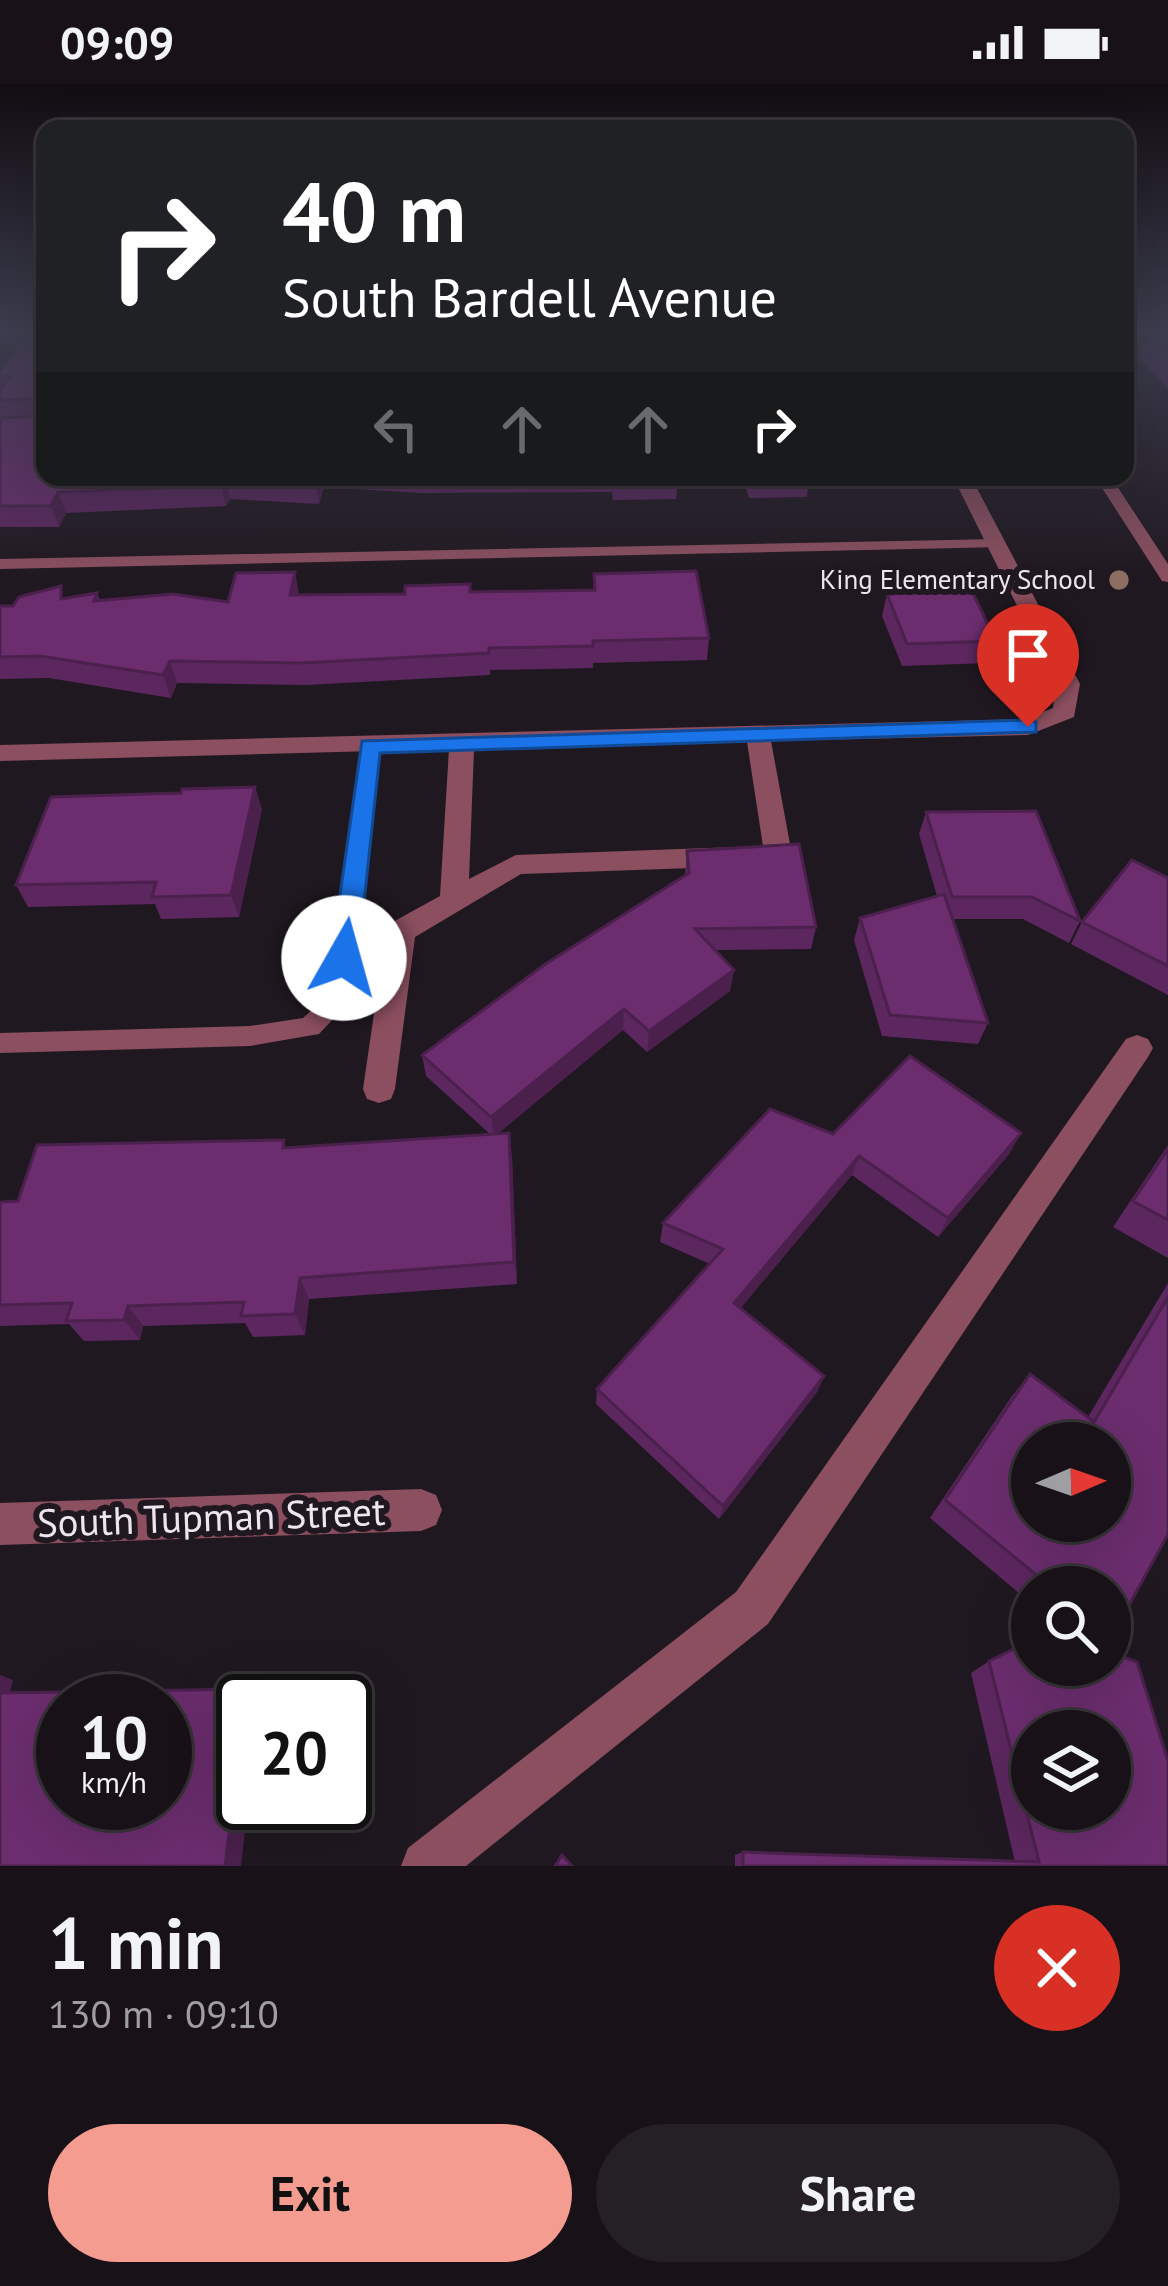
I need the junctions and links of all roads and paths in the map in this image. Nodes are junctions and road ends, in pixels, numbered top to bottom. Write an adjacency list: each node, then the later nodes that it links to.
1 (967, 486): 3 (street)
2 (1109, 486): 5 (lane)
3 (998, 544): 4 (lane); 6 (street)
4 (0, 564)
5 (1168, 577)
6 (758, 736): 7 (street); 10 (street)
7 (462, 744): 8 (street); 10 (street)
8 (370, 746): 9 (street); 11 (lane)
9 (0, 753)
10 (454, 898): 13 (street)
11 (0, 1042)
12 (1137, 1048): 16 (street)
13 (379, 1089)
14 (421, 1510): 15 (street, South Tupman Street)
15 (0, 1524)
16 (426, 1866)

